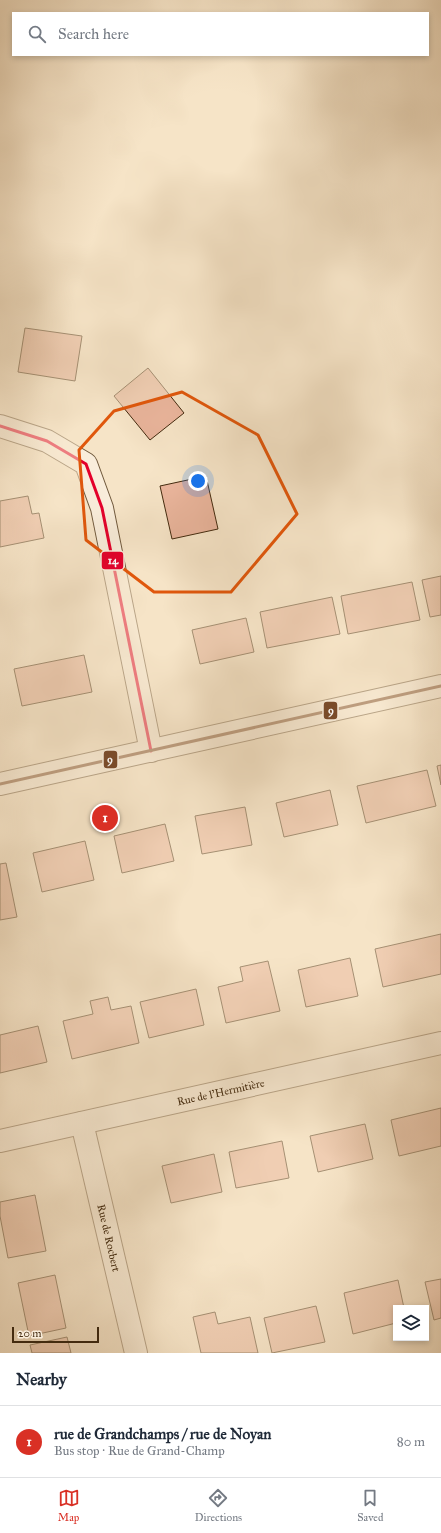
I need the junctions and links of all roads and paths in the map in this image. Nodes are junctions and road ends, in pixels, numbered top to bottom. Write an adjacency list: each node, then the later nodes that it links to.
1 (2, 427): 3 (street)
2 (441, 686): 3 (street)
3 (151, 751): 4 (street)
4 (0, 784)
5 (441, 1044): 6 (street, Rue de l'Hermitière)
6 (82, 1123): 7 (street, Rue de l'Hermitière); 8 (street, Rue de Rocbert)
7 (0, 1141)
8 (136, 1353)

